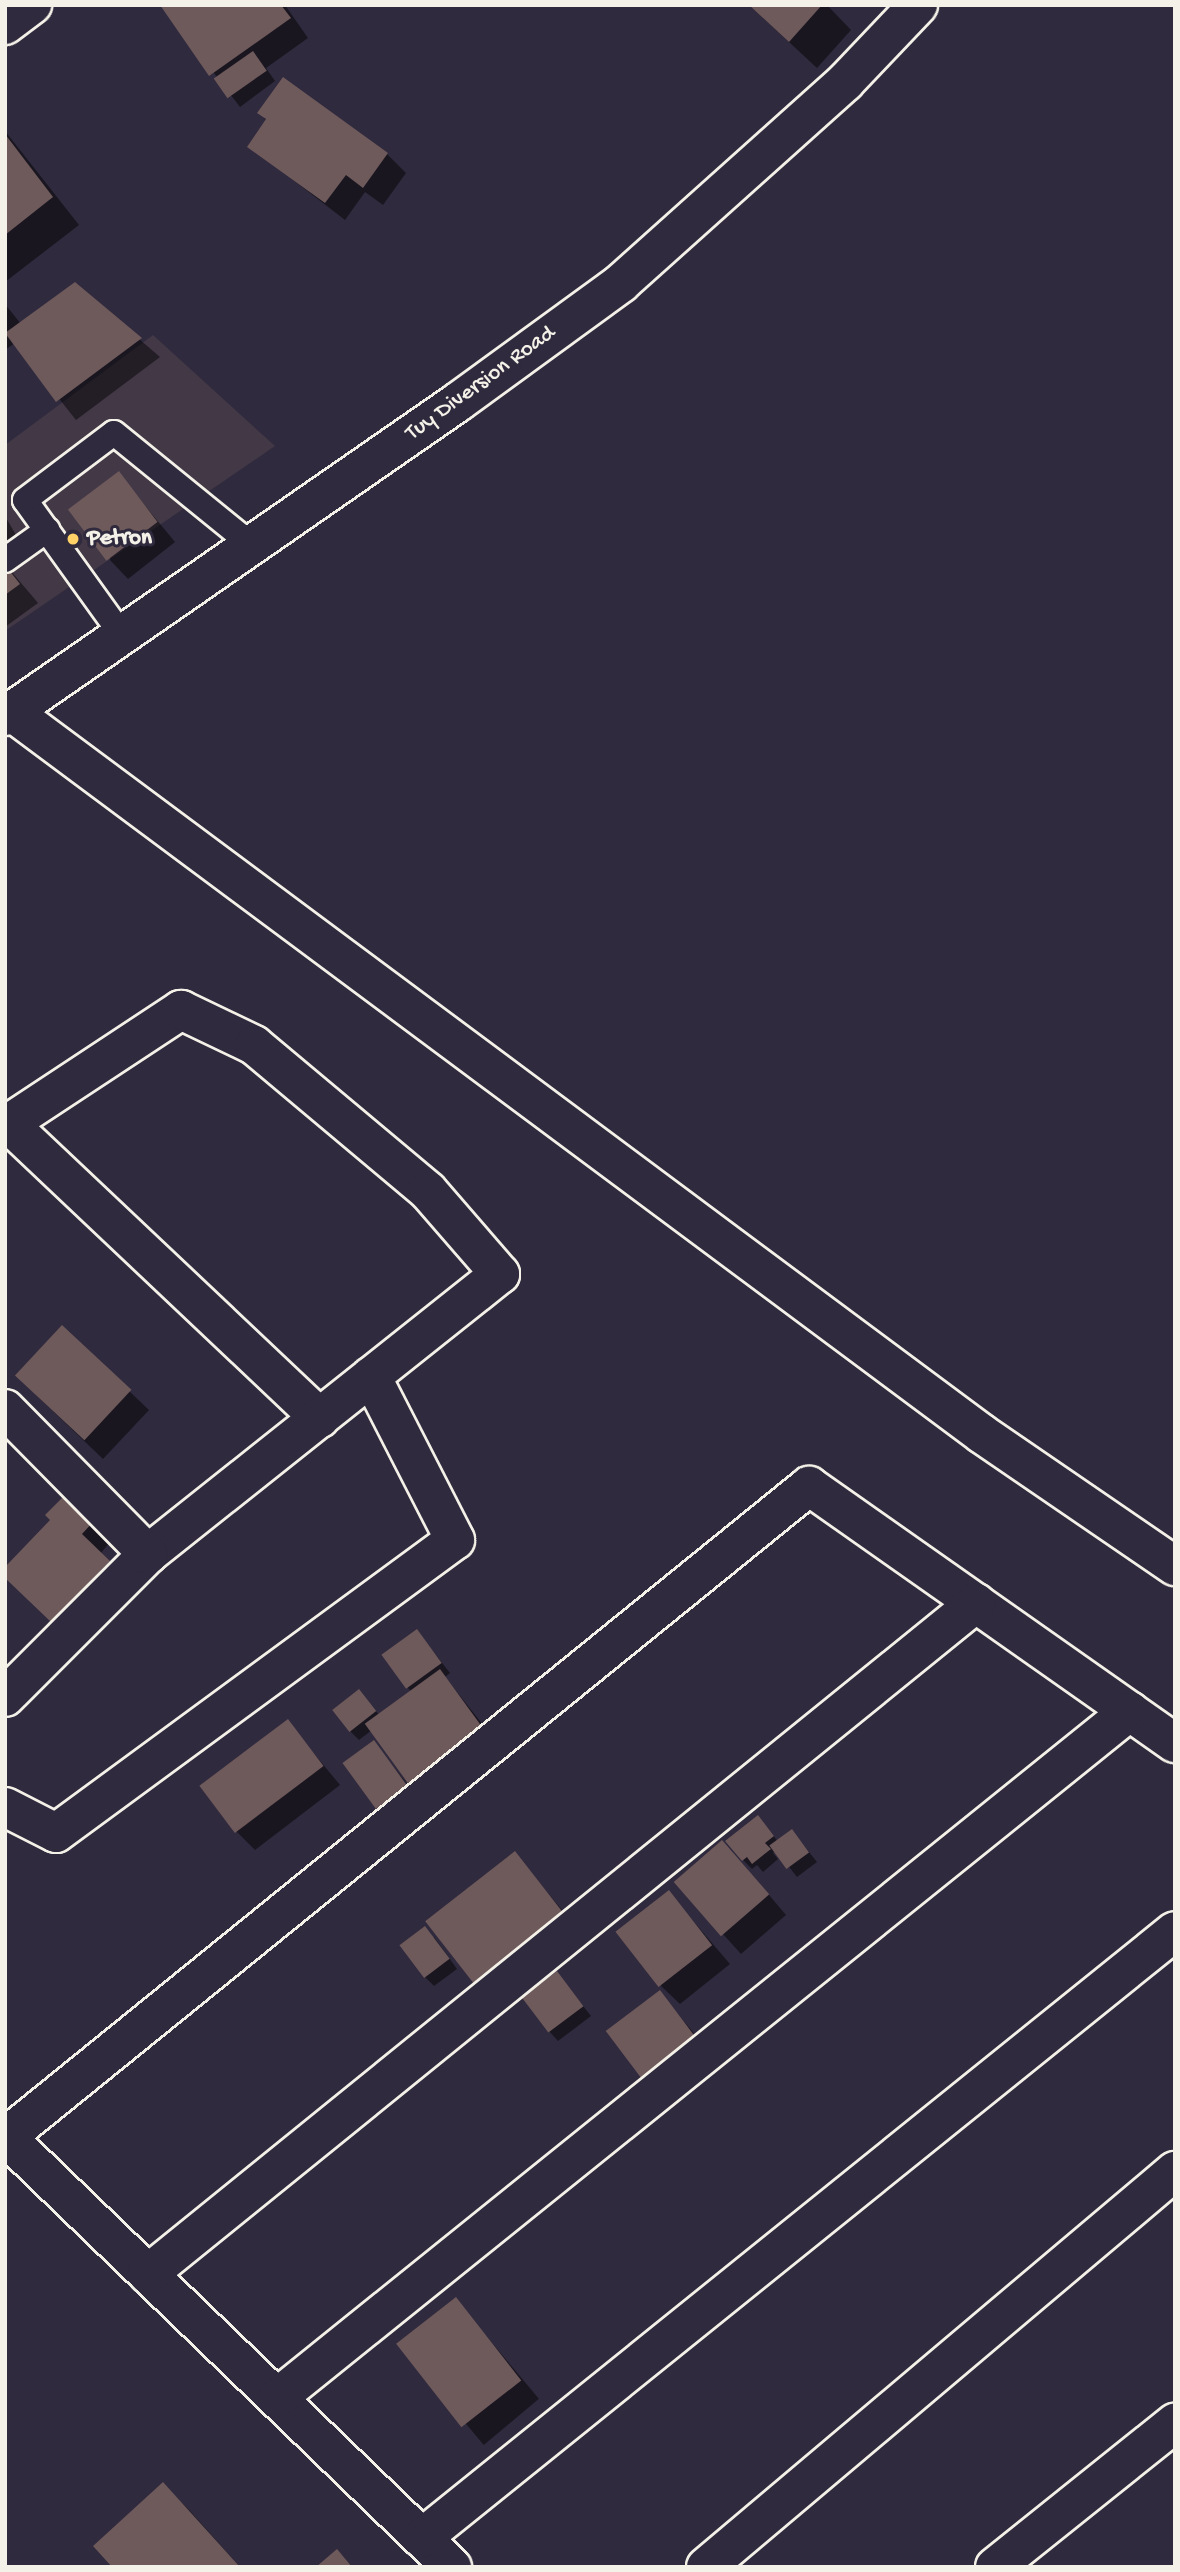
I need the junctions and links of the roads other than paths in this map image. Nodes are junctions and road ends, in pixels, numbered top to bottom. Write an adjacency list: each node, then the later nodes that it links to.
1 (32, 5): 3 (street)
2 (918, 5): 5 (street, Tuy Diversion Road)
3 (5, 25)
4 (47, 530): 5 (lane); 6 (lane); 7 (lane)
5 (252, 545): 7 (street, Tuy Diversion Road)
6 (5, 560)
7 (122, 635): 8 (street, Tuy Diversion Road)
8 (8, 714): 14 (street)
9 (7, 1125): 10 (street); 12 (street)
10 (372, 1376): 12 (street); 19 (street)
11 (5, 1409): 13 (street)
12 (320, 1418): 13 (street)
13 (148, 1554): 16 (street)
14 (1175, 1566)
15 (976, 1603): 17 (street); 21 (street); 23 (street)
16 (5, 1697)
17 (1130, 1711): 18 (street); 24 (street)
18 (1175, 1743)
19 (5, 1807)
20 (1175, 1931): 26 (street)
21 (5, 2136): 23 (street)
22 (1175, 2171): 28 (street)
23 (148, 2274): 24 (street)
24 (277, 2398): 26 (street)
25 (1175, 2423): 29 (street)
26 (422, 2538): 27 (street)
27 (452, 2567)
28 (706, 2567)
29 (995, 2567)

